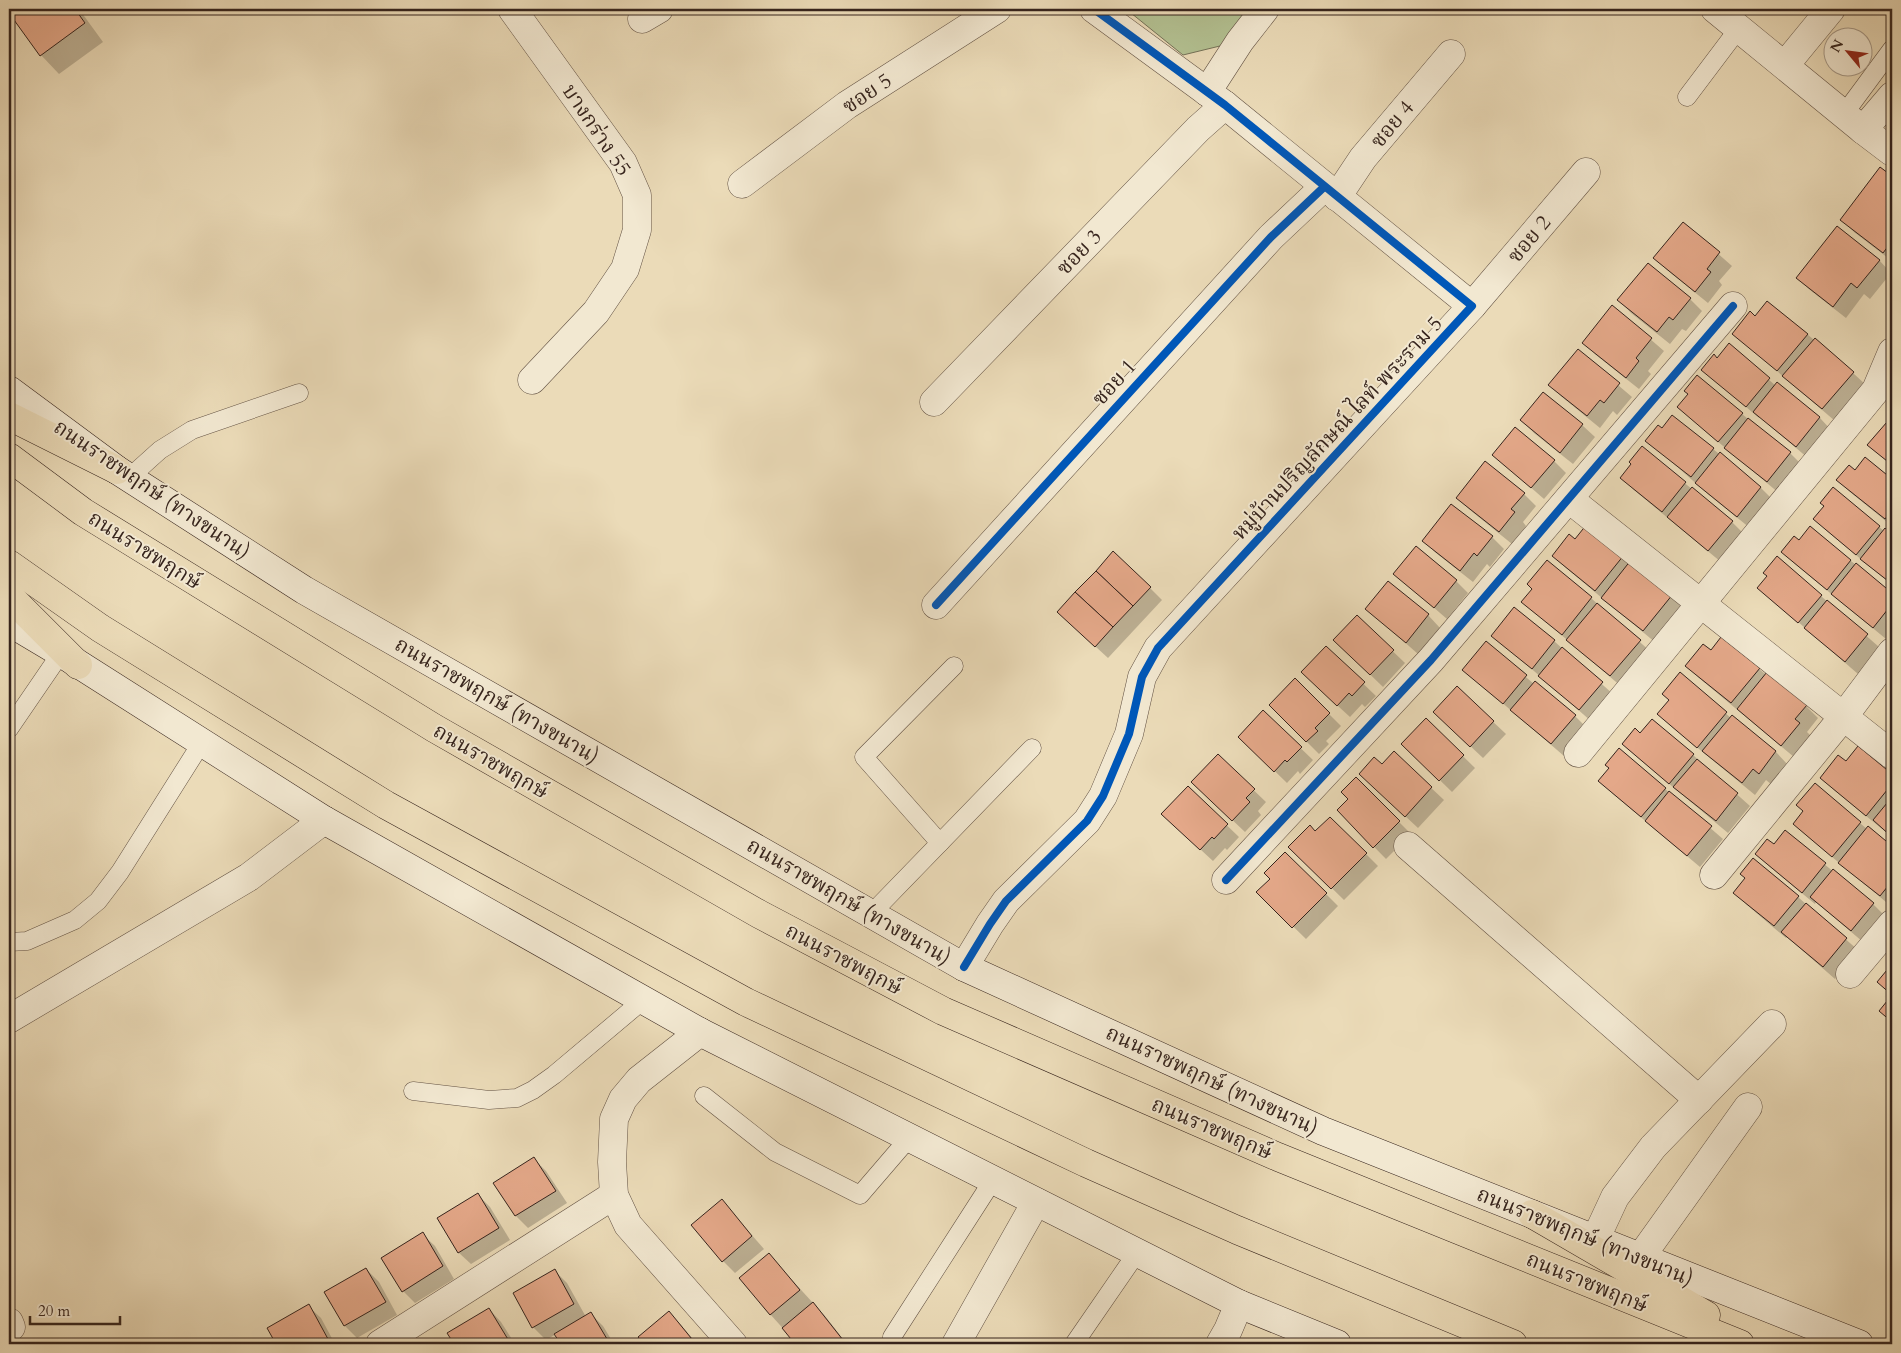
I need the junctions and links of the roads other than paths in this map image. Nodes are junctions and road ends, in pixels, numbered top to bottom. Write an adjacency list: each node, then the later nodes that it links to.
1 (512, 9): 22 (street, บางกร่าง 55)
2 (997, 9): 17 (street, ซอย 5)
3 (1094, 9): 13 (street, หมู่บ้านปริญลักษณ์ ไลท์ พระราม 5)
4 (1265, 9): 13 (street, ซอย 3)
5 (1715, 9): 7 (street)
6 (1831, 9): 10 (street)
7 (1739, 28): 10 (street); 12 (lane)
8 (1892, 49): 14 (lane)
9 (1451, 54): 18 (street, ซอย 4)
10 (1785, 65): 14 (street)
11 (1892, 96): 14 (street)
12 (1688, 97)
13 (1216, 99): 18 (street, หมู่บ้านปริญลักษณ์ ไลท์ พระราม 5); 25 (street, ซอย 3)
14 (1853, 122): 15 (street)
15 (1892, 152)
16 (1586, 172): 19 (street, ซอย 2)
17 (742, 184)
18 (1330, 192): 19 (street, หมู่บ้านปริญลักษณ์ ไลท์ พระราม 5); 33 (street, ซอย 1)
19 (1472, 306): 52 (street, หมู่บ้านปริญลักษณ์ ไลท์ พระราม 5)
20 (1733, 306): 29 (street)
21 (1892, 352): 32 (street)
22 (532, 380)
23 (9, 390): 28 (street, ถนนราชพฤกษ์ (ทางขนาน))
24 (299, 393): 28 (lane)
25 (934, 402)
26 (9, 416): 28 (main road)
27 (9, 457): 79 (main road, ถนนราชพฤกษ์)
28 (124, 473): 49 (street, ถนนราชพฤกษ์ (ทางขนาน))
29 (1569, 498): 32 (street); 48 (street)
30 (9, 564): 78 (main road)
31 (9, 596): 36 (main road)
32 (1701, 604): 38 (street); 42 (street)
33 (936, 605)
34 (9, 622): 36 (street)
35 (1892, 652): 38 (street)
36 (69, 659): 39 (lane); 40 (street)
37 (954, 666): 45 (lane)
38 (1844, 716): 43 (street); 47 (street)
39 (9, 729)
40 (202, 742): 44 (street); 51 (lane)
41 (1032, 748): 45 (lane)
42 (1578, 754)
43 (1892, 755)
44 (324, 820): 54 (street); 55 (street)
45 (940, 843): 49 (lane)
46 (1408, 846): 60 (street)
47 (1714, 875)
48 (1226, 880)
49 (871, 914): 52 (street, ถนนราชพฤกษ์ (ทางขนาน))
50 (1892, 924): 53 (street)
51 (9, 942)
52 (964, 967): 66 (street, ถนนราชพฤกษ์ (ทางขนาน))
53 (1850, 974)
54 (642, 1001): 57 (street); 58 (lane)
55 (9, 1019)
56 (1772, 1024): 60 (street)
57 (700, 1032): 62 (street); 64 (street)
58 (413, 1091)
59 (704, 1096): 62 (lane)
60 (1699, 1100): 67 (street)
61 (1748, 1107): 69 (street)
62 (909, 1138): 63 (street)
63 (993, 1180): 65 (street); 71 (lane)
64 (614, 1195): 72 (street); 73 (street)
65 (1036, 1202): 68 (street); 74 (street)
66 (1532, 1214): 67 (street, ถนนราชพฤกษ์ (ทางขนาน)); 80 (main road)
67 (1595, 1240): 69 (street, ถนนราชพฤกษ์ (ทางขนาน))
68 (1136, 1254): 70 (street); 75 (lane)
69 (1640, 1258): 81 (street, ถนนราชพฤกษ์ (ทางขนาน))
70 (1239, 1304): 76 (street); 77 (street)
71 (892, 1337)
72 (380, 1344)
73 (733, 1344)
74 (956, 1344)
75 (1074, 1344)
76 (1220, 1344)
77 (1337, 1344)
78 (1513, 1344)
79 (1740, 1344)
80 (1755, 1344)
81 (1859, 1344)

